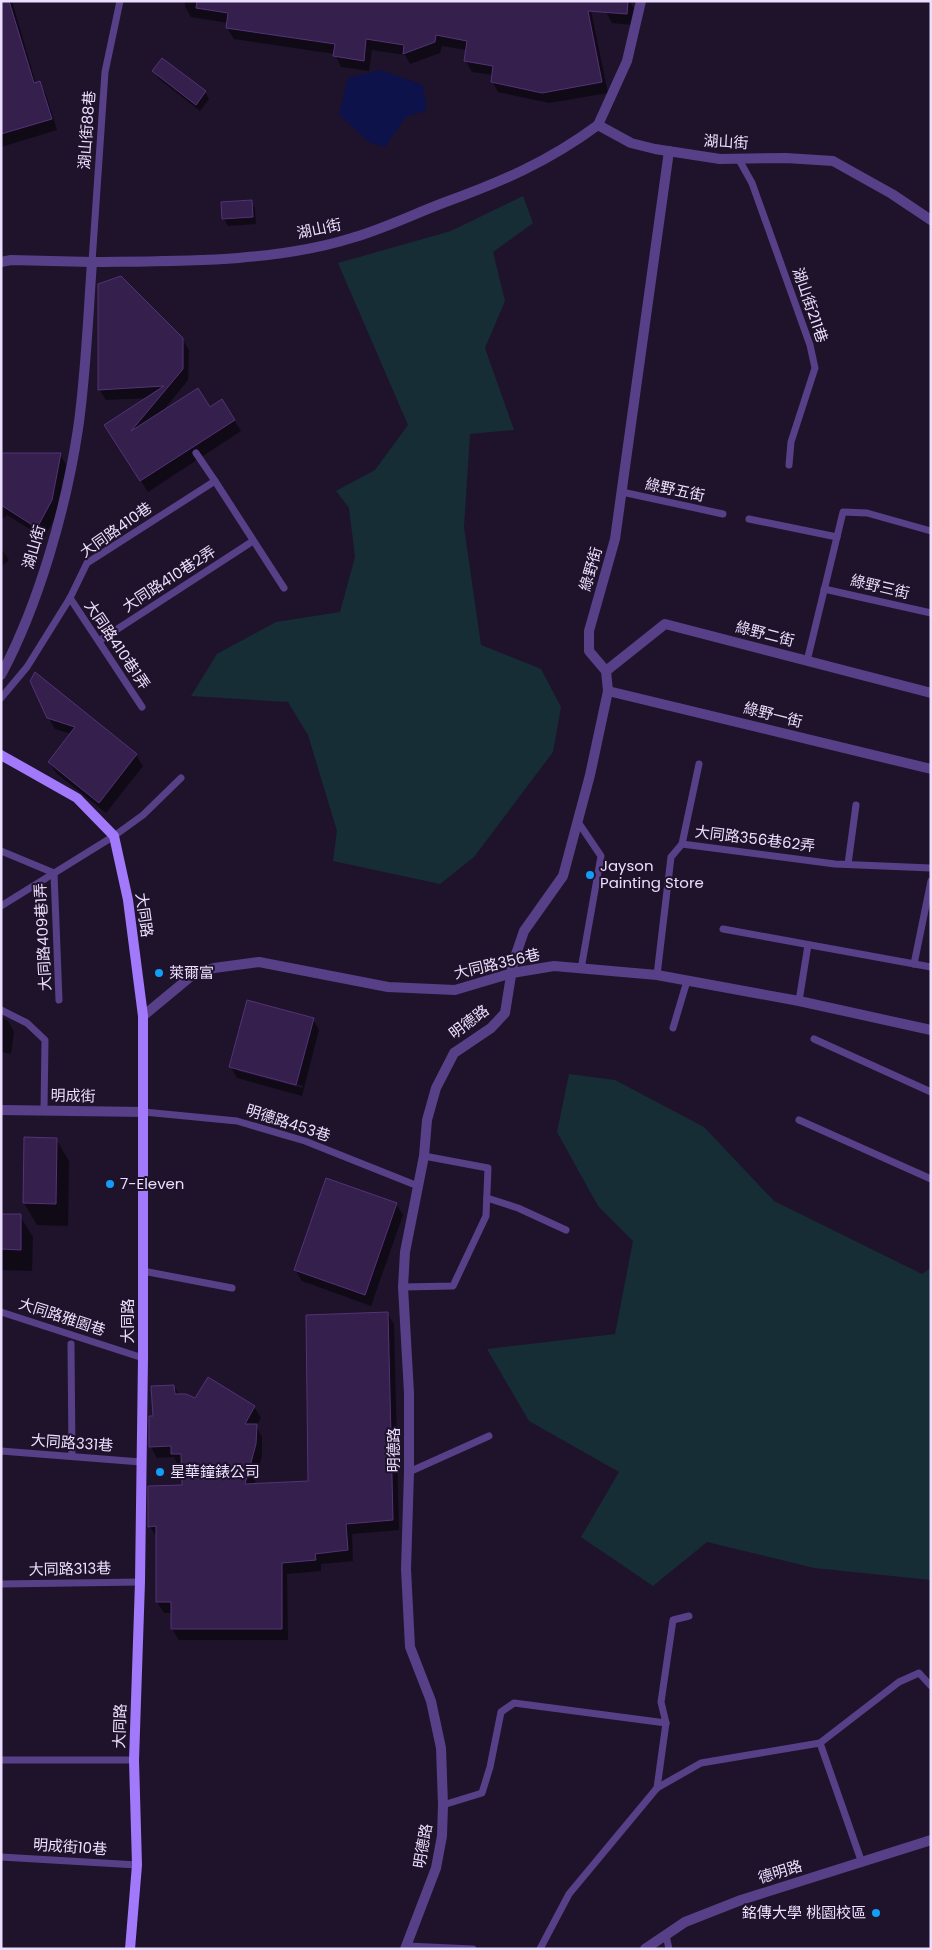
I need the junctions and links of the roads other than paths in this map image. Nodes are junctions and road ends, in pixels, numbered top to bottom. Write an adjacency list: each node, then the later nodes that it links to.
1 (120, 1): 8 (lane, 湖山街88巷)
2 (641, 1): 3 (street)
3 (598, 125): 4 (street, 湖山街); 8 (street, 湖山街)
4 (669, 151): 5 (street, 湖山街); 12 (street, 綠野街)
5 (738, 158): 6 (street, 湖山街); 10 (lane, 湖山街211巷)
6 (931, 220)
7 (5, 259): 8 (street)
8 (92, 262): 25 (street, 湖山街)
9 (196, 453): 11 (lane)
10 (789, 465)
11 (215, 481): 17 (lane); 20 (lane, 大同路410巷)
12 (622, 492): 13 (lane, 綠野五街); 24 (street, 綠野街)
13 (723, 514)
14 (749, 518): 16 (lane)
15 (931, 531): 16 (lane)
16 (837, 537): 19 (lane)
17 (254, 541): 18 (lane); 22 (lane, 大同路410巷2弄)
18 (284, 588)
19 (824, 589): 21 (lane, 綠野三街); 23 (lane)
20 (70, 598): 22 (lane, 大同路410巷1弄); 28 (lane, 大同路410巷)
21 (931, 613)
22 (99, 641): 29 (lane, 大同路410巷1弄)
23 (807, 661): 24 (street, 綠野二街); 27 (street, 綠野二街)
24 (606, 671): 26 (street)
25 (1, 675)
26 (608, 691): 32 (street, 綠野一街); 35 (street)
27 (931, 693)
28 (1, 698)
29 (142, 707)
30 (1, 755): 36 (street)
31 (699, 764): 37 (lane)
32 (931, 769)
33 (181, 778): 36 (lane)
34 (856, 805): 39 (lane)
35 (578, 822): 48 (lane); 49 (street)
36 (114, 836): 41 (lane); 55 (street, 大同路)
37 (682, 844): 39 (lane, 大同路356巷62弄); 50 (lane, 大同路356巷62弄)
38 (1, 851): 41 (lane)
39 (848, 864): 40 (lane, 大同路356巷62弄)
40 (931, 868)
41 (54, 873): 43 (lane); 52 (lane, 大同路409巷1弄)
42 (931, 881): 46 (lane)
43 (1, 906)
44 (723, 929): 45 (lane)
45 (808, 945): 46 (lane); 53 (lane)
46 (914, 964): 47 (lane)
47 (931, 967)
48 (581, 969): 49 (street, 大同路356巷); 50 (street, 大同路356巷)
49 (512, 973): 55 (street, 大同路356巷); 64 (street, 明德路)
50 (657, 975): 51 (street, 大同路356巷)
51 (687, 981): 53 (street, 大同路356巷); 56 (lane)
52 (60, 1000)
53 (799, 1002): 57 (street, 大同路356巷)
54 (1, 1010): 61 (lane)
55 (143, 1016): 62 (street, 大同路)
56 (673, 1028)
57 (931, 1030)
58 (814, 1039): 59 (lane)
59 (931, 1092)
60 (1, 1110): 61 (street, 明成街)
61 (44, 1110): 62 (street, 明成街)
62 (144, 1112): 66 (lane, 明德路453巷); 69 (street, 大同路)
63 (799, 1120): 65 (lane)
64 (424, 1156): 66 (street, 明德路); 67 (lane)
65 (931, 1179)
66 (418, 1186): 70 (street, 明德路)
67 (487, 1198): 68 (lane); 70 (lane)
68 (566, 1230)
69 (144, 1271): 71 (lane); 74 (street, 大同路)
70 (403, 1287): 79 (street, 明德路)
71 (232, 1288)
72 (1, 1312): 74 (lane, 大同路雅園巷)
73 (71, 1344): 77 (lane)
74 (143, 1358): 78 (street, 大同路)
75 (489, 1436): 79 (lane)
76 (1, 1451): 77 (lane, 大同路331巷)
77 (72, 1456): 78 (lane, 大同路331巷)
78 (141, 1462): 80 (street, 大同路)
79 (409, 1472): 89 (street, 明德路)
80 (140, 1582): 81 (lane, 大同路313巷); 87 (street, 大同路)
81 (1, 1584)
82 (689, 1616): 84 (lane)
83 (931, 1686): 85 (lane)
84 (666, 1723): 88 (lane); 89 (lane)
85 (820, 1743): 88 (lane); 92 (lane)
86 (1, 1760): 87 (lane)
87 (134, 1760): 93 (street, 大同路)
88 (657, 1788): 98 (lane)
89 (442, 1805): 95 (street, 明德路)
90 (931, 1840): 92 (street, 德明路)
91 (1, 1857): 93 (lane, 明成街10巷)
92 (862, 1863): 94 (street, 德明路)
93 (137, 1865): 96 (street, 大同路)
94 (666, 1935): 99 (street, 德明路); 100 (lane)
95 (406, 1947): 97 (lane)
96 (130, 1949)
97 (473, 1949)
98 (540, 1949)
99 (645, 1949)
100 (670, 1949)

